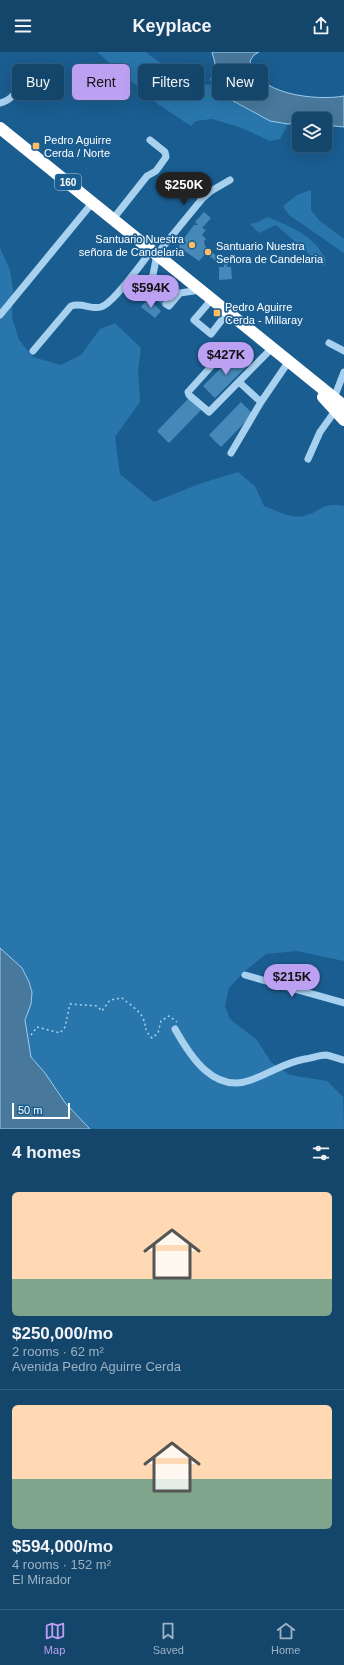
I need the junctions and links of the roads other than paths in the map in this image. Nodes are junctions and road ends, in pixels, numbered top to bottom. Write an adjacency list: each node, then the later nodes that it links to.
1 (12, 97): 2 (street)
2 (0, 103)
3 (0, 128): 6 (highway, 160)
4 (150, 140): 7 (street)
5 (230, 180): 8 (street)
6 (93, 202): 7 (highway, 160); 16 (street)
7 (113, 219): 8 (highway, 160)
8 (155, 252): 9 (street); 11 (highway, 160); 20 (street)
9 (153, 275): 10 (street); 12 (street)
10 (162, 288)
11 (201, 290): 13 (highway, 160); 14 (street)
12 (156, 295)
13 (212, 299): 15 (highway, 160); 15 (street)
14 (166, 304)
15 (228, 312): 18 (highway, 160)
16 (0, 315)
17 (329, 343): 19 (street)
18 (272, 348): 22 (highway, 160); 25 (street)
19 (344, 350)
20 (32, 351)
21 (216, 361): 25 (street)
22 (289, 361): 24 (highway, 160); 27 (street)
23 (344, 372): 26 (street)
24 (305, 374): 26 (highway, 160); 28 (highway)
25 (239, 382): 27 (street)
26 (334, 398): 28 (highway, 160)
27 (261, 402): 30 (street)
28 (341, 409): 29 (highway); 31 (street)
29 (344, 420)
30 (231, 453)
31 (308, 459)
32 (245, 975): 33 (street)
33 (344, 1003)
34 (175, 1029): 35 (street)
35 (344, 1060)

